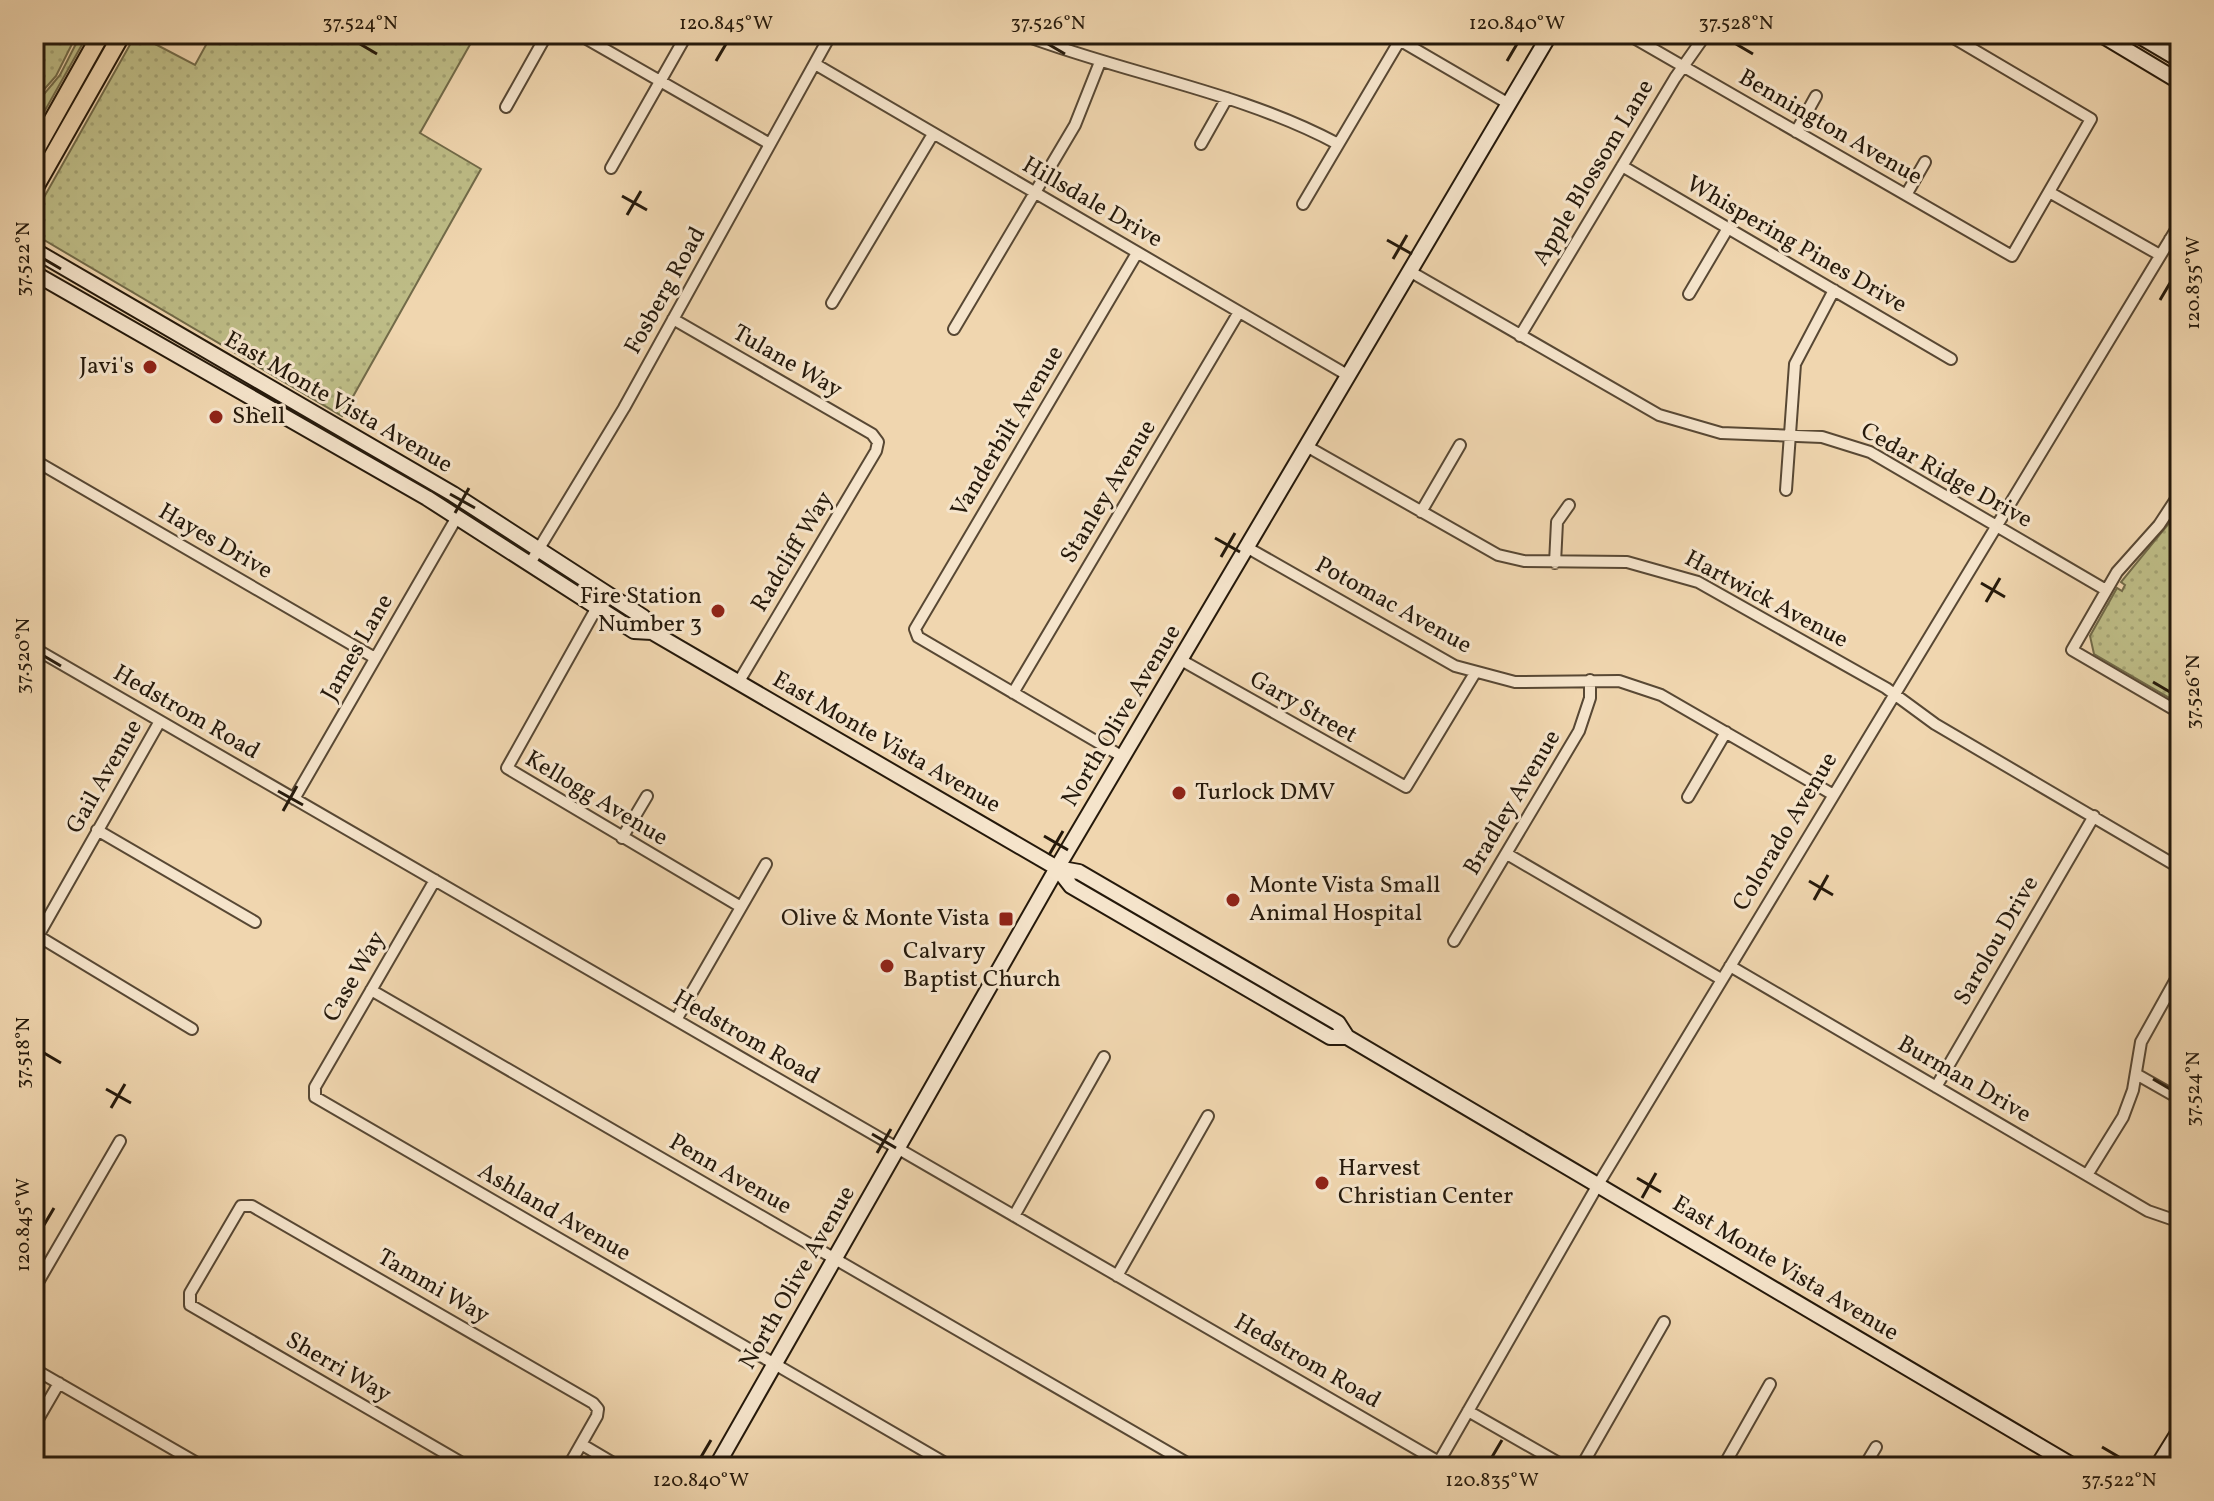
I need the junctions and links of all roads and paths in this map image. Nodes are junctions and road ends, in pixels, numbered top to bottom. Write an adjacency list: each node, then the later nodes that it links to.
1 (101, 34): 31 (main road)
2 (122, 34): 35 (main road)
3 (547, 34): 25 (street)
4 (578, 34): 20 (street)
5 (687, 34): 20 (street)
6 (831, 34): 18 (street, Fosberg Road)
7 (1021, 34): 17 (street)
8 (1389, 34): 15 (street)
9 (1550, 34): 24 (main road, North Olive Avenue)
10 (1627, 34): 19 (street, Bennington Avenue)
11 (1706, 34): 19 (street, Apple Blossom Lane)
12 (1947, 34): 36 (street)
13 (2100, 34): 21 (main road)
14 (2136, 34): 16 (main road)
15 (1400, 40): 24 (street); 30 (street)
16 (2180, 60)
17 (1100, 62): 23 (street); 37 (street)
18 (815, 64): 27 (street, Hillsdale Drive); 28 (street, Fosberg Road)
19 (1684, 66): 26 (street, Bennington Avenue); 33 (street, Apple Blossom Lane)
20 (660, 81): 28 (street); 34 (street)
21 (2180, 82)
22 (1816, 96): 26 (street)
23 (1227, 98): 29 (street); 30 (street)
24 (1509, 104): 47 (main road, North Olive Avenue)
25 (506, 107)
26 (1796, 132): 38 (street, Bennington Avenue)
27 (933, 134): 37 (street, Hillsdale Drive); 51 (street)
28 (770, 144): 53 (street, Fosberg Road)
29 (1201, 144)
30 (1338, 144): 39 (street)
31 (34, 153)
32 (1925, 162): 38 (street)
33 (1622, 166): 41 (street, Whispering Pines Drive); 55 (street, Apple Blossom Lane)
34 (611, 168)
35 (34, 189)
36 (2049, 192): 38 (street, Bennington Avenue); 46 (street)
37 (1035, 193): 45 (street, Hillsdale Drive); 54 (street)
38 (1906, 195)
39 (1303, 204)
40 (2180, 223): 42 (street, Colorado Avenue)
41 (1728, 228): 49 (street, Whispering Pines Drive); 50 (street)
42 (2170, 239): 43 (street); 46 (street, Colorado Avenue)
43 (2180, 245)
44 (34, 250): 70 (main road, East Monte Vista Avenue)
45 (1137, 253): 52 (street, Hillsdale Drive); 82 (street, Vanderbilt Avenue)
46 (2160, 255): 68 (street, Colorado Avenue)
47 (1411, 272): 55 (street, Cedar Ridge Drive); 57 (main road, North Olive Avenue)
48 (34, 273): 67 (main road, East Monte Vista Avenue)
49 (1834, 290): 56 (street, Whispering Pines Drive); 58 (street)
50 (1689, 294)
51 (832, 303)
52 (1239, 312): 57 (street, Hillsdale Drive); 82 (street, Stanley Avenue)
53 (673, 319): 59 (street, Tulane Way); 70 (street, Fosberg Road)
54 (954, 329)
55 (1520, 336): 58 (street, Cedar Ridge Drive)
56 (1951, 359)
57 (1349, 376): 61 (main road, North Olive Avenue)
58 (1788, 436): 63 (street); 68 (street, Cedar Ridge Drive)
59 (878, 442): 81 (street, Radcliff Way)
60 (1460, 445): 66 (street)
61 (1308, 447): 66 (street, Hartwick Avenue); 69 (main road, North Olive Avenue)
62 (34, 460): 77 (street, Hayes Drive)
63 (1786, 490)
64 (2179, 496): 73 (street)
65 (1569, 505): 71 (street)
66 (1421, 512): 71 (street, Hartwick Avenue)
67 (457, 517): 72 (main road, East Monte Vista Avenue); 77 (street, James Lane)
68 (1995, 525): 73 (street, Cedar Ridge Drive); 83 (street, Colorado Avenue)
69 (1248, 548): 78 (main road, North Olive Avenue); 79 (street, Potomac Avenue)
70 (538, 550): 72 (street, Fosberg Road); 75 (main road, East Monte Vista Avenue)
71 (1555, 563): 83 (street, Hartwick Avenue)
72 (529, 565): 74 (main road, East Monte Vista Avenue)
73 (2106, 590): 84 (street)
74 (596, 609): 75 (main road, East Monte Vista Avenue); 94 (street, Kellogg Avenue)
75 (652, 632): 81 (main road, East Monte Vista Avenue)
76 (34, 648): 85 (street, Hedstrom Road)
77 (375, 658): 91 (street, James Lane)
78 (1181, 660): 79 (street, Gary Street); 87 (main road, North Olive Avenue)
79 (1475, 673): 80 (street, Potomac Avenue)
80 (1590, 680): 86 (street, Potomac Avenue); 95 (street, Bradley Avenue)
81 (738, 683): 97 (main road, East Monte Vista Avenue)
82 (1013, 693): 87 (street)
83 (1894, 693): 88 (street, Colorado Avenue); 92 (street, Hartwick Avenue)
84 (2180, 713)
85 (160, 721): 91 (street, Hedstrom Road); 93 (street, Gail Avenue)
86 (1726, 732): 88 (street, Potomac Avenue); 90 (street)
87 (1123, 757): 97 (main road, North Olive Avenue)
88 (1832, 794): 103 (street, Colorado Avenue)
89 (647, 796): 94 (street)
90 (1688, 797)
91 (294, 799): 99 (street, Hedstrom Road)
92 (2094, 816): 98 (street, Hartwick Avenue); 114 (street, Sarolou Drive)
93 (97, 830): 101 (street); 110 (street, Gail Avenue)
94 (622, 838): 100 (street, Kellogg Avenue)
95 (1507, 854): 102 (street, Bradley Avenue); 105 (street)
96 (766, 864): 100 (street)
97 (1057, 868): 106 (main road, East Monte Vista Avenue); 108 (main road, East Monte Vista Avenue); 119 (main road, North Olive Avenue)
98 (2180, 868)
99 (435, 880): 107 (street, Case Way); 109 (street, Hedstrom Road)
100 (741, 907): 109 (street)
101 (255, 922)
102 (1454, 941)
103 (1730, 966): 105 (street, Colorado Avenue); 114 (street, Burman Drive)
104 (2180, 972): 113 (street)
105 (1721, 979): 121 (street, Colorado Avenue)
106 (1232, 980): 108 (main road); 111 (main road, East Monte Vista Avenue)
107 (371, 990): 115 (street, Case Way); 124 (street, Penn Avenue)
108 (1293, 997): 111 (main road, East Monte Vista Avenue)
109 (676, 1020): 119 (street, Hedstrom Road)
110 (192, 1029)
111 (1347, 1037): 121 (main road, East Monte Vista Avenue)
112 (1104, 1057): 122 (street)
113 (2136, 1074): 116 (street); 120 (street)
114 (1936, 1087): 120 (street, Burman Drive)
115 (314, 1095): 129 (street, Ashland Avenue)
116 (2180, 1099)
117 (1208, 1116): 125 (street)
118 (120, 1141): 126 (street)
119 (898, 1148): 122 (street, Hedstrom Road); 124 (main road, North Olive Avenue)
120 (2087, 1175): 123 (street, Burman Drive)
121 (1599, 1183): 133 (street, Colorado Avenue); 150 (main road, East Monte Vista Avenue)
122 (1014, 1216): 125 (street, Hedstrom Road)
123 (2180, 1222)
124 (834, 1259): 129 (main road, North Olive Avenue); 145 (street, Penn Avenue)
125 (1117, 1276): 138 (street, Hedstrom Road)
126 (34, 1289)
127 (188, 1302): 136 (street, Tammi Way); 140 (street, Sherri Way)
128 (1664, 1322): 147 (street)
129 (775, 1365): 143 (main road, North Olive Avenue); 144 (street, Ashland Avenue)
130 (34, 1369): 131 (street)
131 (59, 1383): 134 (street); 139 (street)
132 (1770, 1384): 148 (street)
133 (1468, 1411): 138 (street, Colorado Avenue); 146 (street)
134 (34, 1426)
135 (2180, 1430): 151 (main road)
136 (581, 1444): 141 (street); 142 (street)
137 (1876, 1447): 149 (street)
138 (1437, 1464)
139 (204, 1467)
140 (469, 1467)
141 (568, 1467)
142 (620, 1467)
143 (716, 1467)
144 (952, 1467)
145 (1194, 1467)
146 (1566, 1467)
147 (1581, 1467)
148 (1723, 1467)
149 (1864, 1467)
150 (2075, 1467)
151 (2157, 1467)

